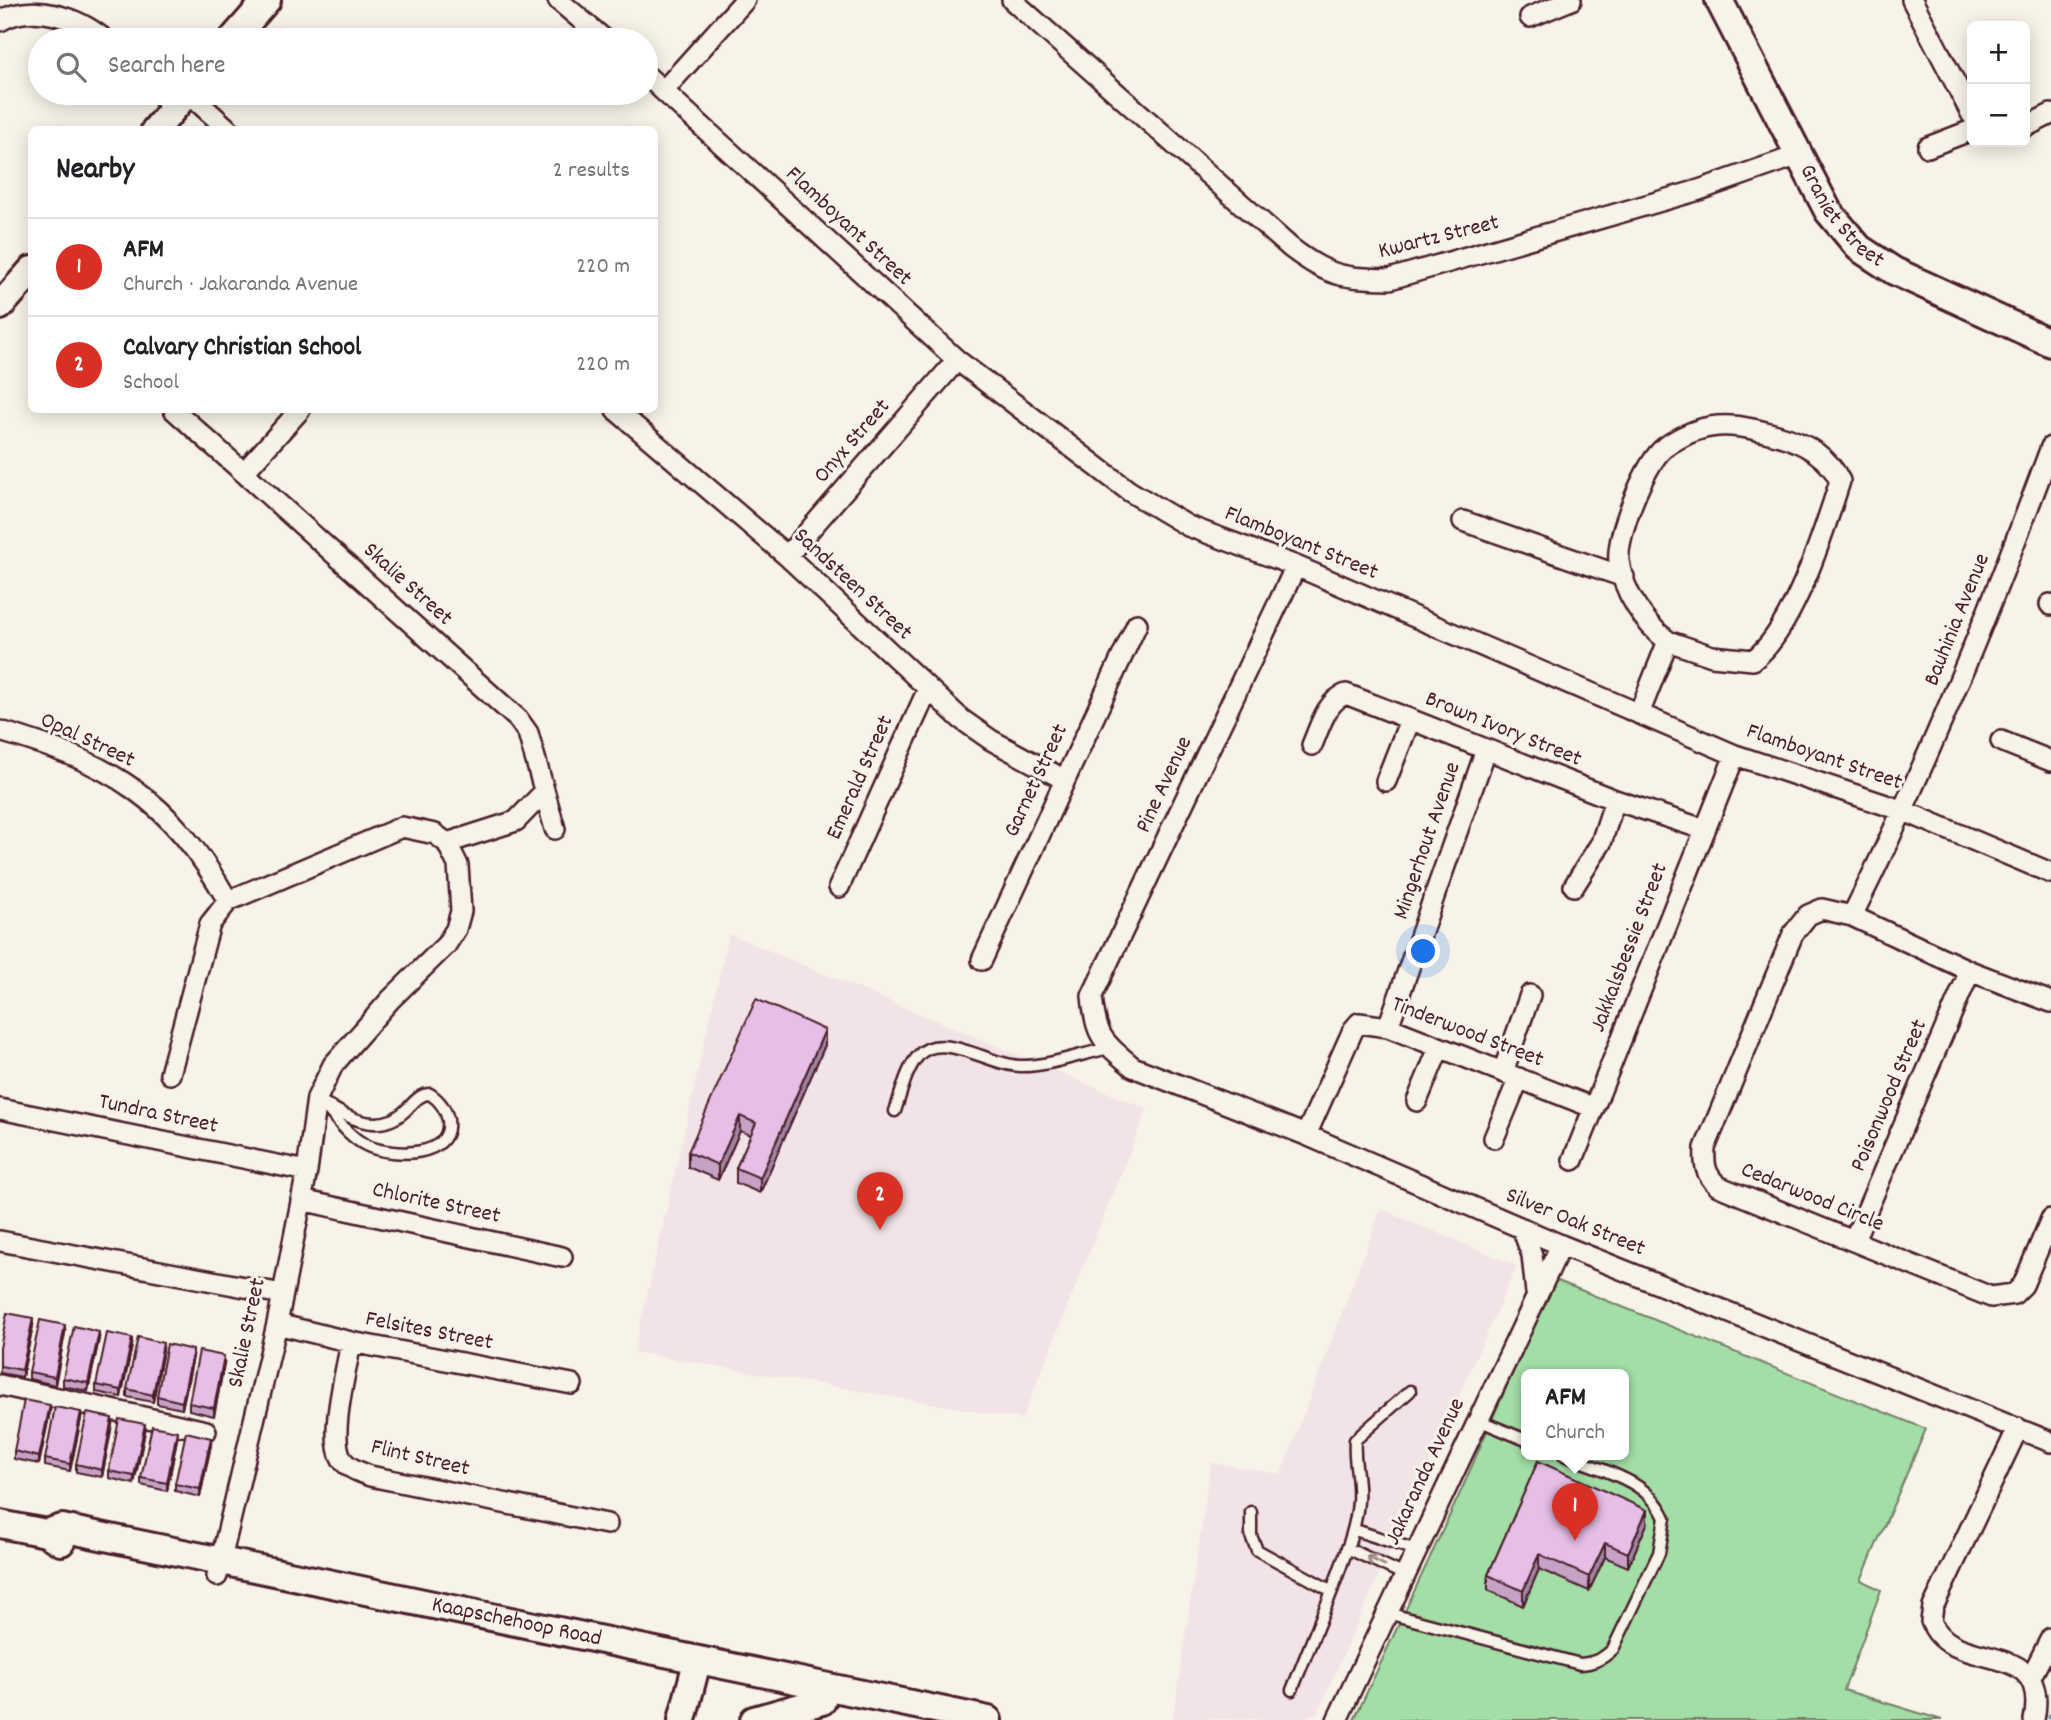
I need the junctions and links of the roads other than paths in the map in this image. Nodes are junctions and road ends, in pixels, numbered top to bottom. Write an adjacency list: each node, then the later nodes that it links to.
1 (267, 0): 11 (main road)
2 (558, 0): 12 (street)
3 (745, 0): 14 (street)
4 (1012, 0): 24 (street, Kwartz Street)
5 (1571, 0): 8 (street)
6 (1719, 0): 24 (main road, Graniet Street)
7 (1912, 0): 17 (street)
8 (1530, 17)
9 (0, 22): 10 (street)
10 (88, 28)
11 (242, 28)
12 (591, 28)
13 (658, 85): 14 (street, Flamboyant Street)
14 (664, 90): 28 (street, Flamboyant Street)
15 (172, 105): 20 (main road)
16 (190, 105): 21 (street)
17 (1967, 105)
18 (2051, 114): 19 (street)
19 (2030, 124)
20 (158, 126)
21 (223, 126)
22 (1967, 132): 23 (street)
23 (1928, 147)
24 (1799, 155): 27 (main road, Graniet Street)
25 (28, 279): 26 (main road)
26 (0, 306)
27 (2051, 343)
28 (957, 360): 35 (street, Onyx Street); 36 (street, Flamboyant Street)
29 (177, 413): 33 (street, Skalie Street)
30 (297, 413): 33 (street)
31 (620, 413): 35 (street, Sandsteen Street)
32 (2051, 447): 53 (street, Bauhinia Avenue)
33 (245, 471): 51 (street, Skalie Street)
34 (1462, 521): 37 (street)
35 (787, 556): 40 (street, Sandsteen Street)
36 (1296, 566): 41 (street, Flamboyant Street); 67 (street, Pine Avenue)
37 (1624, 578): 39 (street); 39 (street)
38 (1137, 624): 49 (street, Garnet Street)
39 (1668, 641): 41 (street)
40 (928, 690): 49 (street, Sandsteen Street); 59 (street, Emerald Street)
41 (1639, 714): 47 (street, Flamboyant Street)
42 (1410, 720): 45 (street, Brown Ivory Street); 46 (street, Brown Ivory Street); 50 (street)
43 (0, 731): 60 (street, Opal Street)
44 (2001, 741): 48 (street)
45 (1311, 745)
46 (1486, 750): 52 (street, Brown Ivory Street); 66 (street, Mingerhout Avenue)
47 (1735, 755): 53 (street, Flamboyant Street); 54 (street, Jakkalsbessie Street)
48 (2051, 761)
49 (1065, 780): 62 (street, Garnet Street)
50 (1387, 781)
51 (544, 792): 55 (street, Skalie Street); 56 (street)
52 (1615, 800): 54 (street, Brown Ivory Street); 58 (street)
53 (1904, 811): 57 (street, Flamboyant Street); 61 (street)
54 (1703, 829): 75 (street, Jakkalsbessie Street)
55 (555, 830)
56 (447, 843): 60 (street); 72 (street, Skalie Street)
57 (2051, 873)
58 (1574, 886)
59 (839, 887)
60 (228, 901): 70 (street)
61 (1853, 916): 63 (street, Cedarwood Circle); 84 (street, Cedarwood Circle)
62 (982, 960)
63 (1970, 971): 65 (street, Cedarwood Circle); 84 (street, Poisonwood Street)
64 (1530, 995): 71 (street)
65 (2051, 1002)
66 (1388, 1027): 69 (street, Tinderwood Street); 77 (street, Tinderwood Street)
67 (1095, 1028): 68 (street, Silver Oak Street)
68 (1110, 1048): 76 (lane); 77 (street, Silver Oak Street)
69 (1439, 1048): 71 (street, Tinderwood Street); 73 (street)
70 (170, 1074)
71 (1511, 1075): 75 (street, Tinderwood Street); 78 (street)
72 (318, 1099): 72 (lane); 80 (street, Skalie Street)
73 (1417, 1101)
74 (0, 1108): 80 (street, Tundra Street)
75 (1594, 1108): 79 (street, Jakkalsbessie Street)
76 (895, 1111)
77 (1306, 1136): 83 (street, Silver Oak Street)
78 (1494, 1138)
79 (1573, 1160)
80 (307, 1171): 81 (street, Skalie Street)
81 (301, 1200): 87 (street, Chlorite Street); 88 (street, Skalie Street)
82 (2051, 1219): 84 (street, Cedarwood Circle)
83 (1522, 1228): 86 (street, Silver Oak Street); 89 (street)
84 (1854, 1240)
85 (0, 1241): 88 (street)
86 (1561, 1245): 89 (street, Jakaranda Avenue); 96 (street, Silver Oak Street)
87 (562, 1256)
88 (282, 1294): 90 (street, Skalie Street)
89 (1536, 1298): 95 (street, Jakaranda Avenue)
90 (277, 1324): 91 (street, Felsites Street); 107 (street, Skalie Street)
91 (351, 1342): 92 (street, Felsites Street); 103 (street, Flint Street)
92 (572, 1384)
93 (0, 1385): 97 (street)
94 (1410, 1391): 104 (lane)
95 (1478, 1420): 98 (lane); 106 (street, Jakaranda Avenue)
96 (2018, 1428): 99 (street, Silver Oak Street); 113 (street)
97 (206, 1431)
98 (1521, 1438)
99 (2051, 1442)
100 (1576, 1460): 110 (lane)
101 (1251, 1512): 109 (lane)
102 (0, 1524): 107 (main road, Kaapschehoop Road)
103 (607, 1524)
104 (1355, 1530): 105 (lane); 106 (lane)
105 (1347, 1548): 108 (lane, one-way to 105); 109 (lane)
106 (1416, 1550): 108 (street, Jakaranda Avenue)
107 (219, 1568): 112 (main road, Kaapschehoop Road)
108 (1405, 1575): 110 (street, Jakaranda Avenue)
109 (1332, 1591): 114 (lane)
110 (1387, 1613): 120 (street, Jakaranda Avenue)
111 (2051, 1638): 113 (street)
112 (695, 1670): 115 (main road, Kaapschehoop Road); 116 (main road); 119 (main road, Kaapschehoop Road)
113 (2032, 1675): 121 (street)
114 (1292, 1690)
115 (822, 1701): 117 (main road); 118 (main road, Kaapschehoop Road)
116 (682, 1720)
117 (754, 1720)
118 (909, 1720)
119 (988, 1720)
120 (1337, 1720)
121 (2034, 1720)

